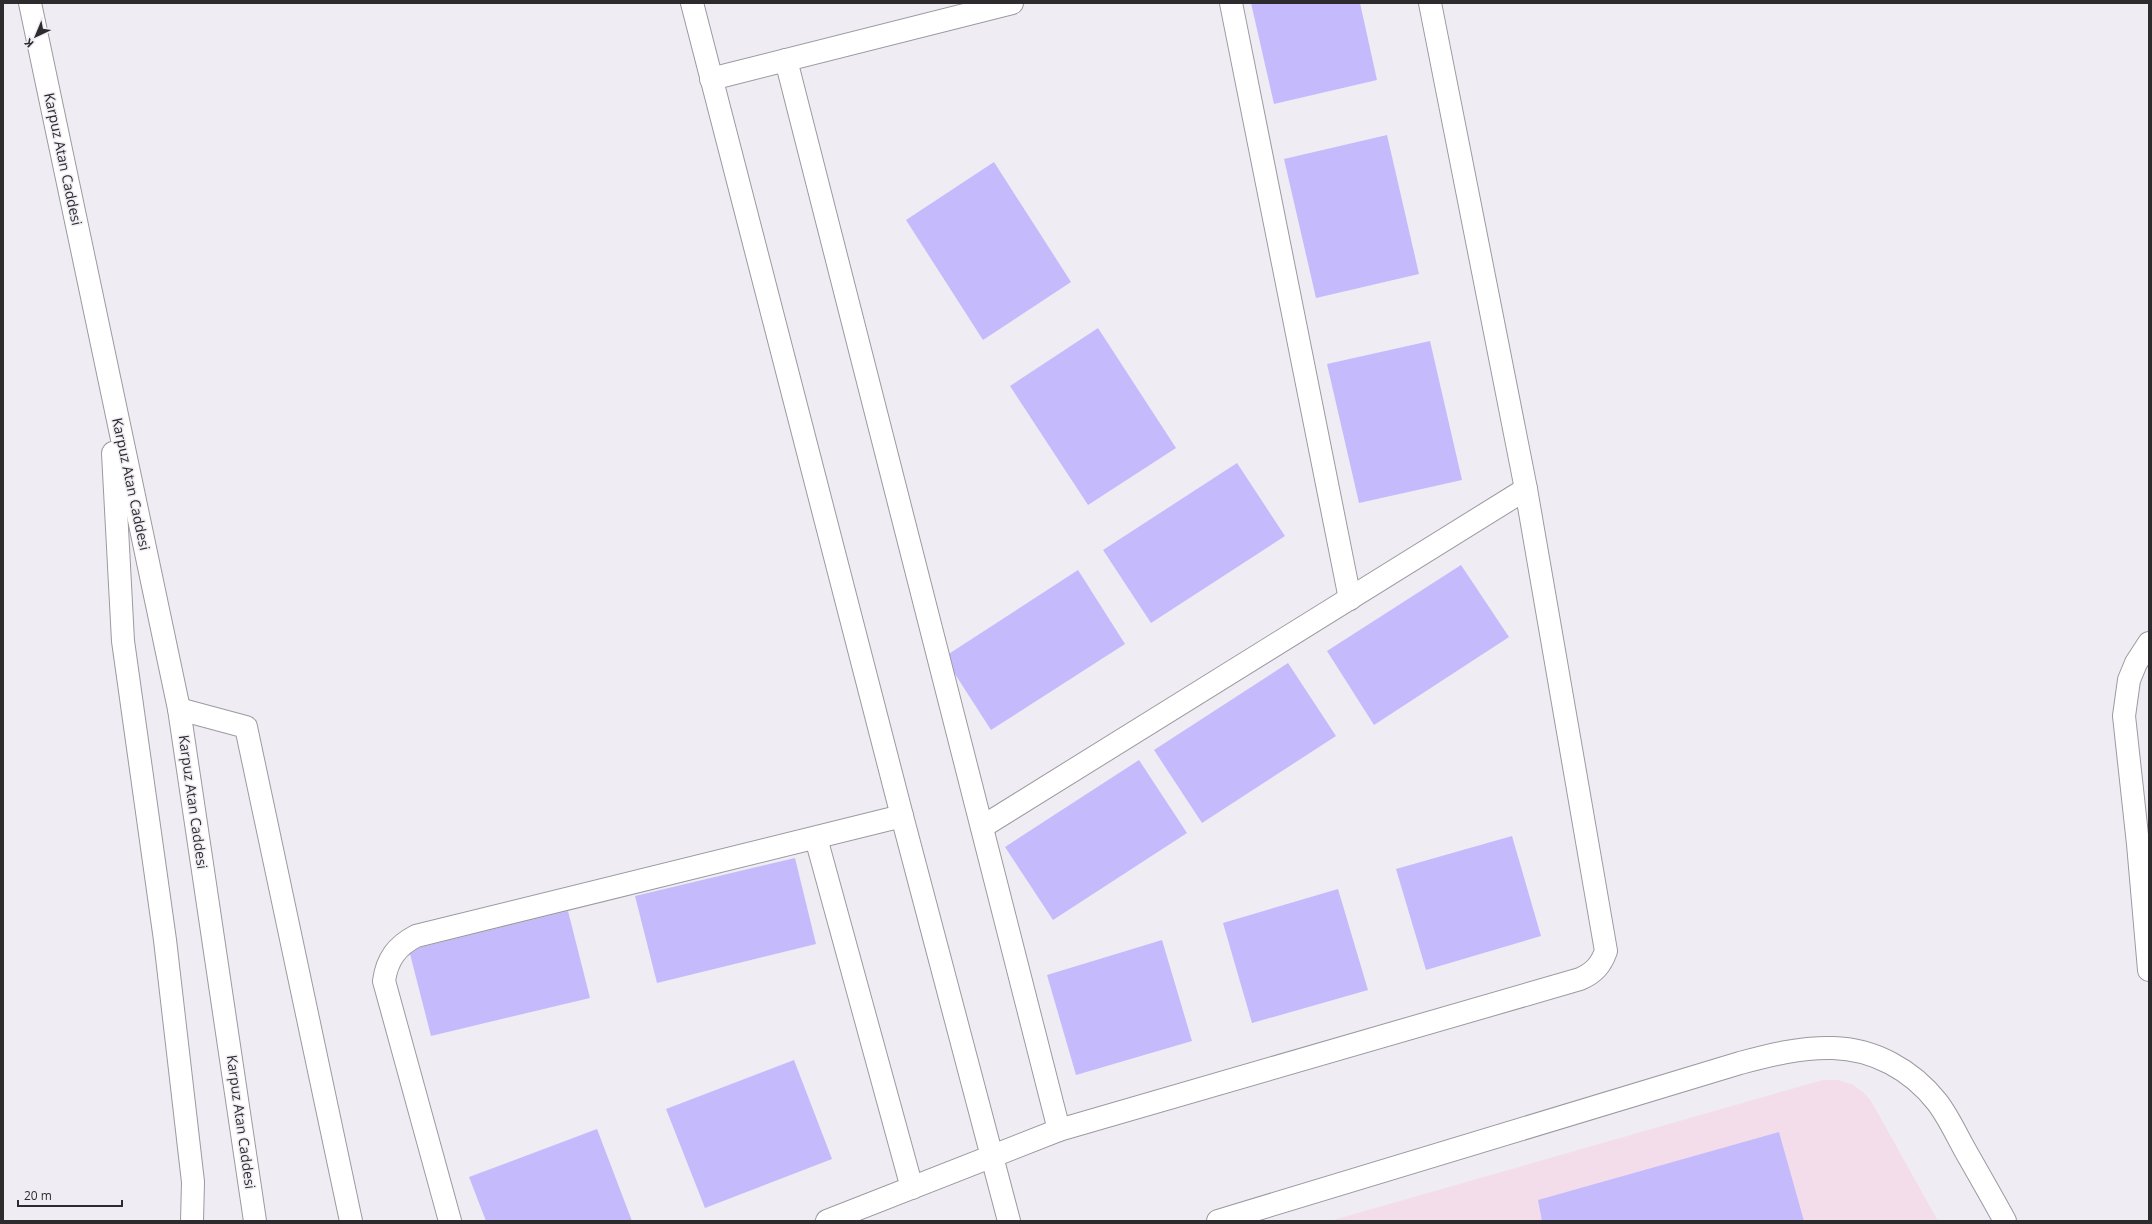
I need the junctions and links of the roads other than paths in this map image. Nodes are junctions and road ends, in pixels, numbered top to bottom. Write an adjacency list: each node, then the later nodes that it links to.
1 (30, 3): 8 (street, Karpuz Atan Caddesi)
2 (692, 3): 7 (street)
3 (1012, 3): 6 (street)
4 (1231, 3): 10 (street)
5 (1430, 3): 9 (street)
6 (786, 60): 7 (street); 14 (street)
7 (711, 79): 13 (street)
8 (110, 386): 12 (street, Karpuz Atan Caddesi); 20 (street, Karpuz Atan Caddesi)
9 (1526, 489): 10 (street); 17 (street)
10 (1350, 599): 14 (street)
11 (2149, 643): 16 (street)
12 (179, 709): 21 (street, Karpuz Atan Caddesi); 22 (street)
13 (902, 816): 15 (street); 18 (street)
14 (982, 828): 17 (street)
15 (816, 838): 19 (street); 23 (street)
16 (2148, 956)
17 (1059, 1130): 18 (street)
18 (992, 1156): 19 (street); 25 (street)
19 (912, 1188): 24 (street)
20 (192, 1221)
21 (255, 1221)
22 (351, 1221)
23 (450, 1221)
24 (827, 1221)
25 (1009, 1221)
26 (1218, 1221): 27 (street)
27 (2005, 1221)

